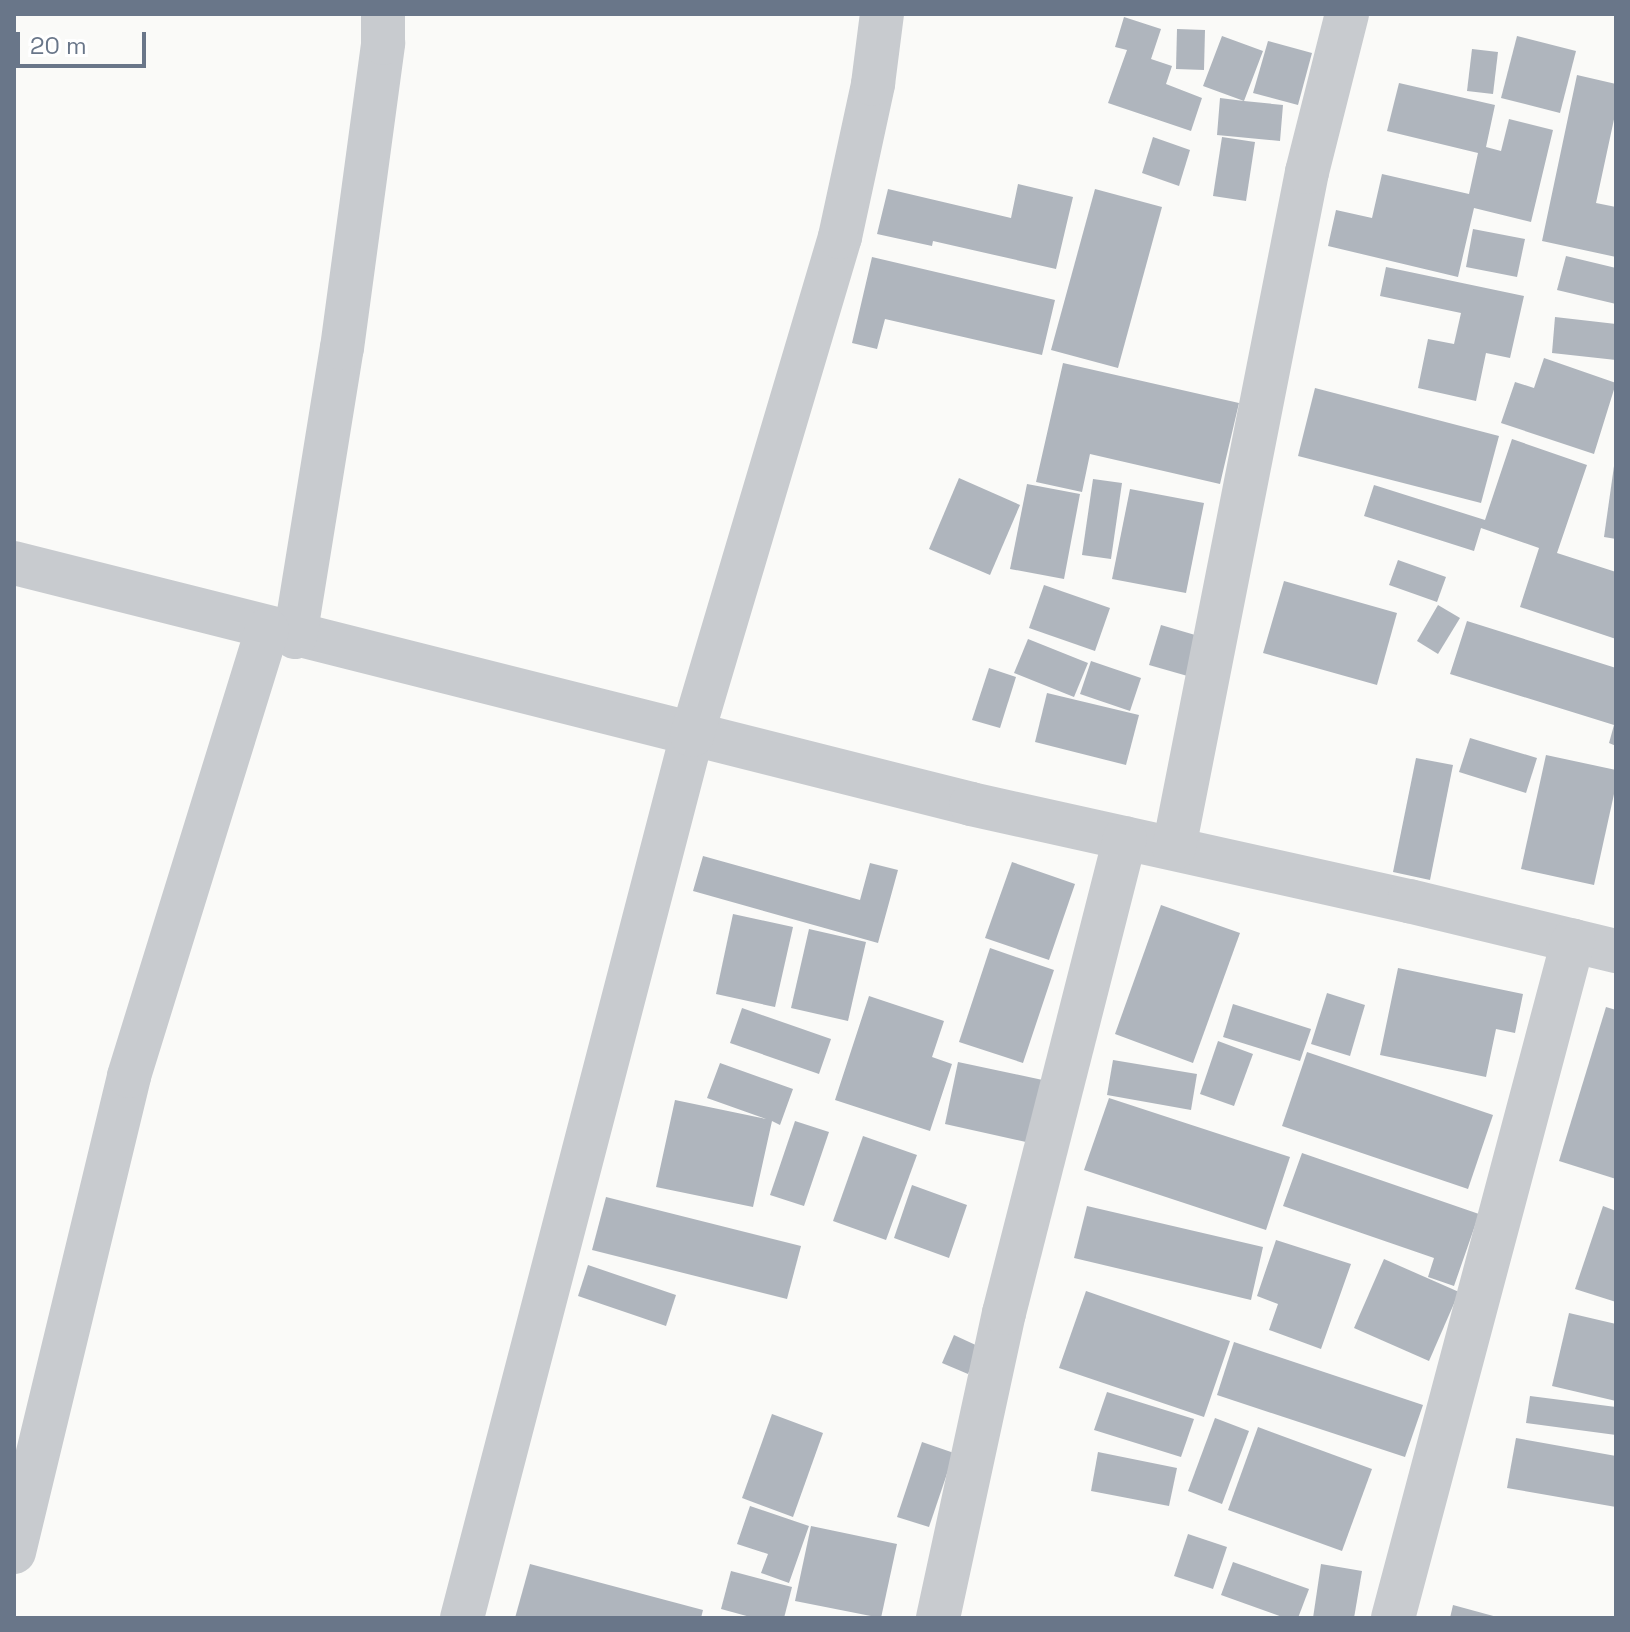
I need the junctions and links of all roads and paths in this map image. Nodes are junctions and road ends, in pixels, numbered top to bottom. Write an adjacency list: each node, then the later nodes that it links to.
1 (383, 14): 5 (street)
2 (882, 14): 6 (street)
3 (1347, 14): 8 (street)
4 (14, 563): 5 (street)
5 (281, 633): 6 (street); 11 (street)
6 (692, 735): 7 (street); 12 (street)
7 (1125, 838): 8 (street); 13 (street)
8 (1174, 848): 9 (street)
9 (1573, 941): 10 (street); 14 (street)
10 (1616, 951)
11 (14, 1552)
12 (462, 1618)
13 (938, 1618)
14 (1393, 1618)

